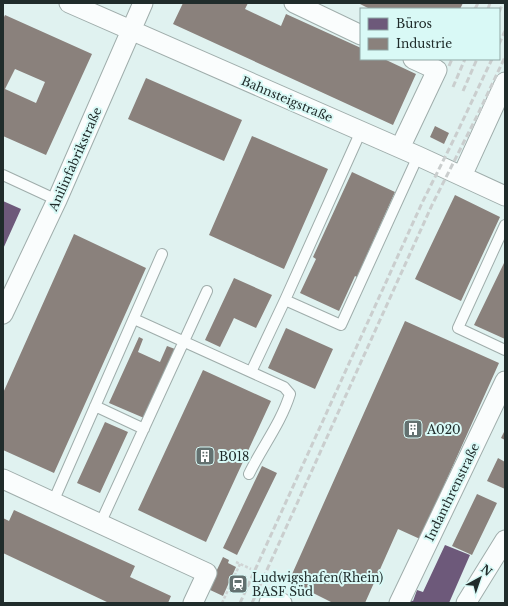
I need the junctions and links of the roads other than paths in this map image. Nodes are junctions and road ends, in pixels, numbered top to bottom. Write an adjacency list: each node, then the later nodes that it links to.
1 (69, 3): 4 (street, Bahnsteigstraße)
2 (143, 3): 4 (street, Anilinfabrikstraße)
3 (294, 3): 5 (street)
4 (130, 31): 8 (street, Bahnsteigstraße); 14 (street, Anilinfabrikstraße)
5 (360, 35)
6 (415, 60): 9 (street)
7 (505, 82): 12 (street)
8 (361, 131): 9 (street, Bahnsteigstraße); 18 (lane)
9 (400, 148): 10 (street, Bahnsteigstraße)
10 (418, 156): 12 (street, Bahnsteigstraße); 18 (lane)
11 (3, 175): 14 (lane)
12 (462, 176): 13 (street, Bahnsteigstraße)
13 (505, 196)
14 (57, 200): 19 (street, Anilinfabrikstraße)
15 (505, 225): 22 (lane)
16 (162, 254): 20 (lane)
17 (207, 291): 21 (lane)
18 (285, 300): 23 (lane)
19 (3, 314)
20 (134, 319): 21 (lane); 25 (lane)
21 (184, 341): 23 (lane); 26 (lane)
22 (505, 350)
23 (251, 372): 27 (lane)
24 (505, 381): 35 (street, Indanthrenstraße)
25 (95, 406): 26 (lane); 29 (lane)
26 (144, 429): 30 (lane)
27 (249, 474)
28 (3, 479): 29 (street)
29 (53, 502): 30 (street)
30 (100, 524): 32 (street)
31 (505, 540): 36 (street)
32 (193, 603)
33 (269, 603): 34 (street)
34 (282, 603)
35 (399, 603)
36 (466, 603)

